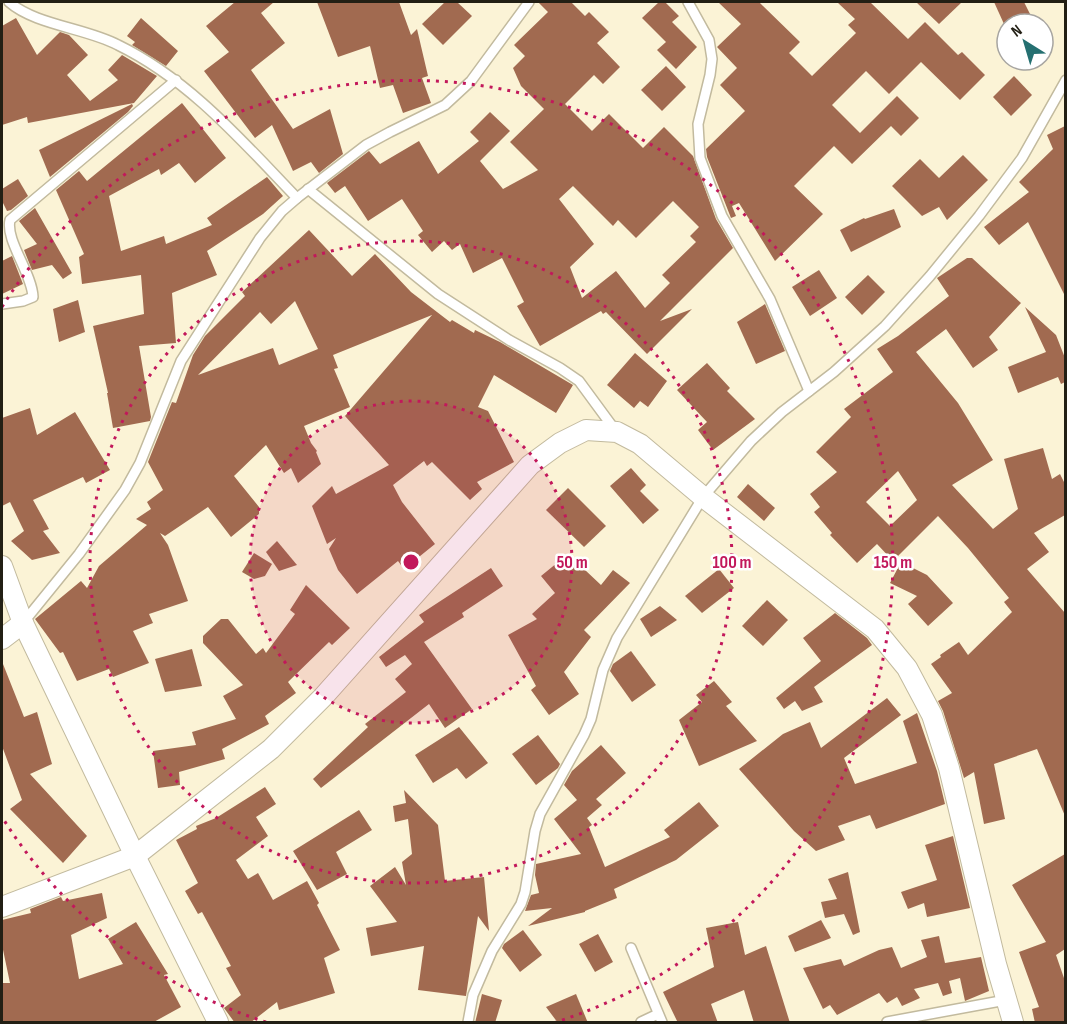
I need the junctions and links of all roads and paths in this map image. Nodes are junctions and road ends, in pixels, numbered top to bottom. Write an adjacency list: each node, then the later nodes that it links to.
1 (9, 2): 4 (lane)
2 (529, 2): 6 (lane)
3 (688, 2): 9 (lane)
4 (176, 80): 7 (lane); 8 (lane)
5 (1065, 80): 9 (lane)
6 (308, 189): 7 (lane); 10 (lane)
7 (297, 198): 13 (lane)
8 (2, 304)
9 (809, 391): 11 (lane)
10 (617, 432): 11 (street); 15 (street)
11 (703, 497): 18 (street); 21 (lane)
12 (2, 566): 13 (street)
13 (23, 623): 14 (street); 15 (street)
14 (2, 639)
15 (135, 856): 16 (street); 20 (street)
16 (2, 908)
17 (631, 948): 19 (lane)
18 (1006, 1000): 23 (lane); 24 (street)
19 (660, 1018): 22 (lane)
20 (218, 1023)
21 (468, 1023)
22 (641, 1023)
23 (887, 1023)
24 (1013, 1023)

